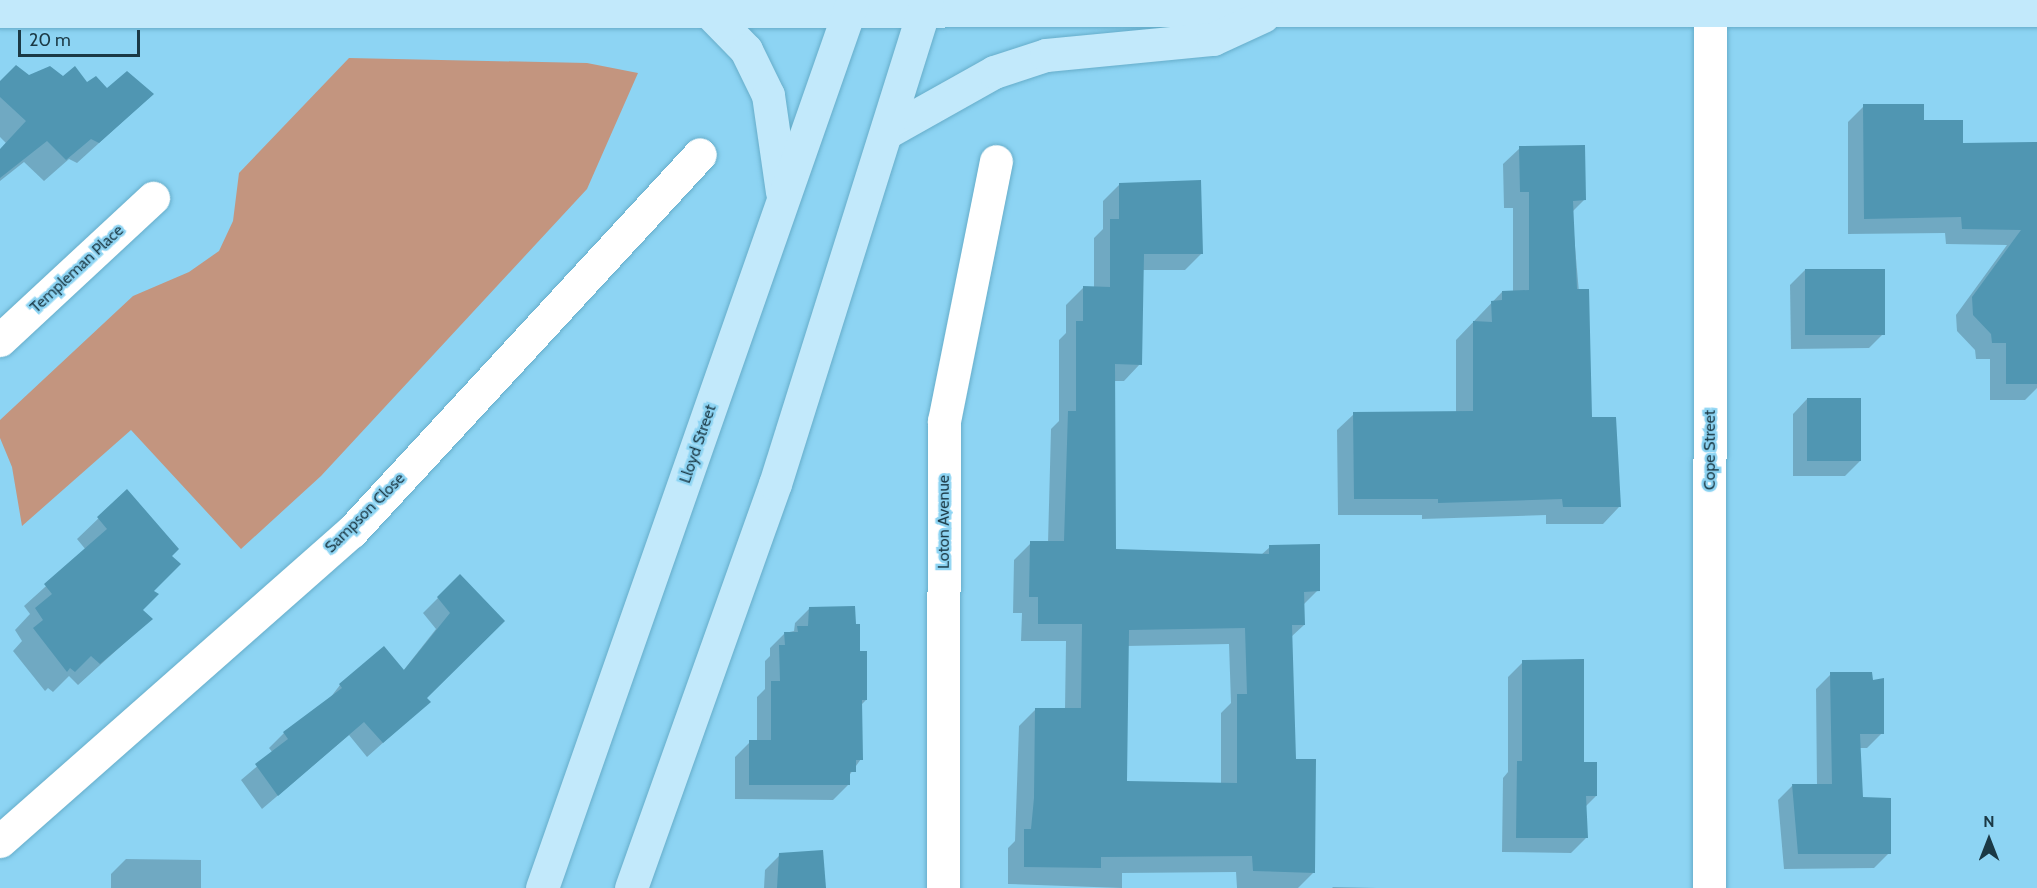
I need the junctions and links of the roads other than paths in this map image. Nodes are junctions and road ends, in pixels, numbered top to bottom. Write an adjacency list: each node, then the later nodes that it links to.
1 (852, 4): 2 (main road); 3 (main road); 12 (main road, Lloyd Street)
2 (926, 5): 6 (main road); 8 (main road)
3 (707, 10): 5 (main road); 12 (main road)
4 (2037, 10): 7 (main road)
5 (0, 11)
6 (1273, 12): 7 (main road); 8 (main road)
7 (1710, 12): 18 (street, Cope Street)
8 (887, 132): 16 (main road)
9 (700, 154): 14 (street, Sampson Close)
10 (996, 161): 17 (street, Loton Avenue)
11 (153, 198): 13 (street, Templeman Place)
12 (782, 203): 15 (main road, Lloyd Street)
13 (0, 340)
14 (0, 841)
15 (542, 888)
16 (631, 888)
17 (943, 888)
18 (1709, 888)

